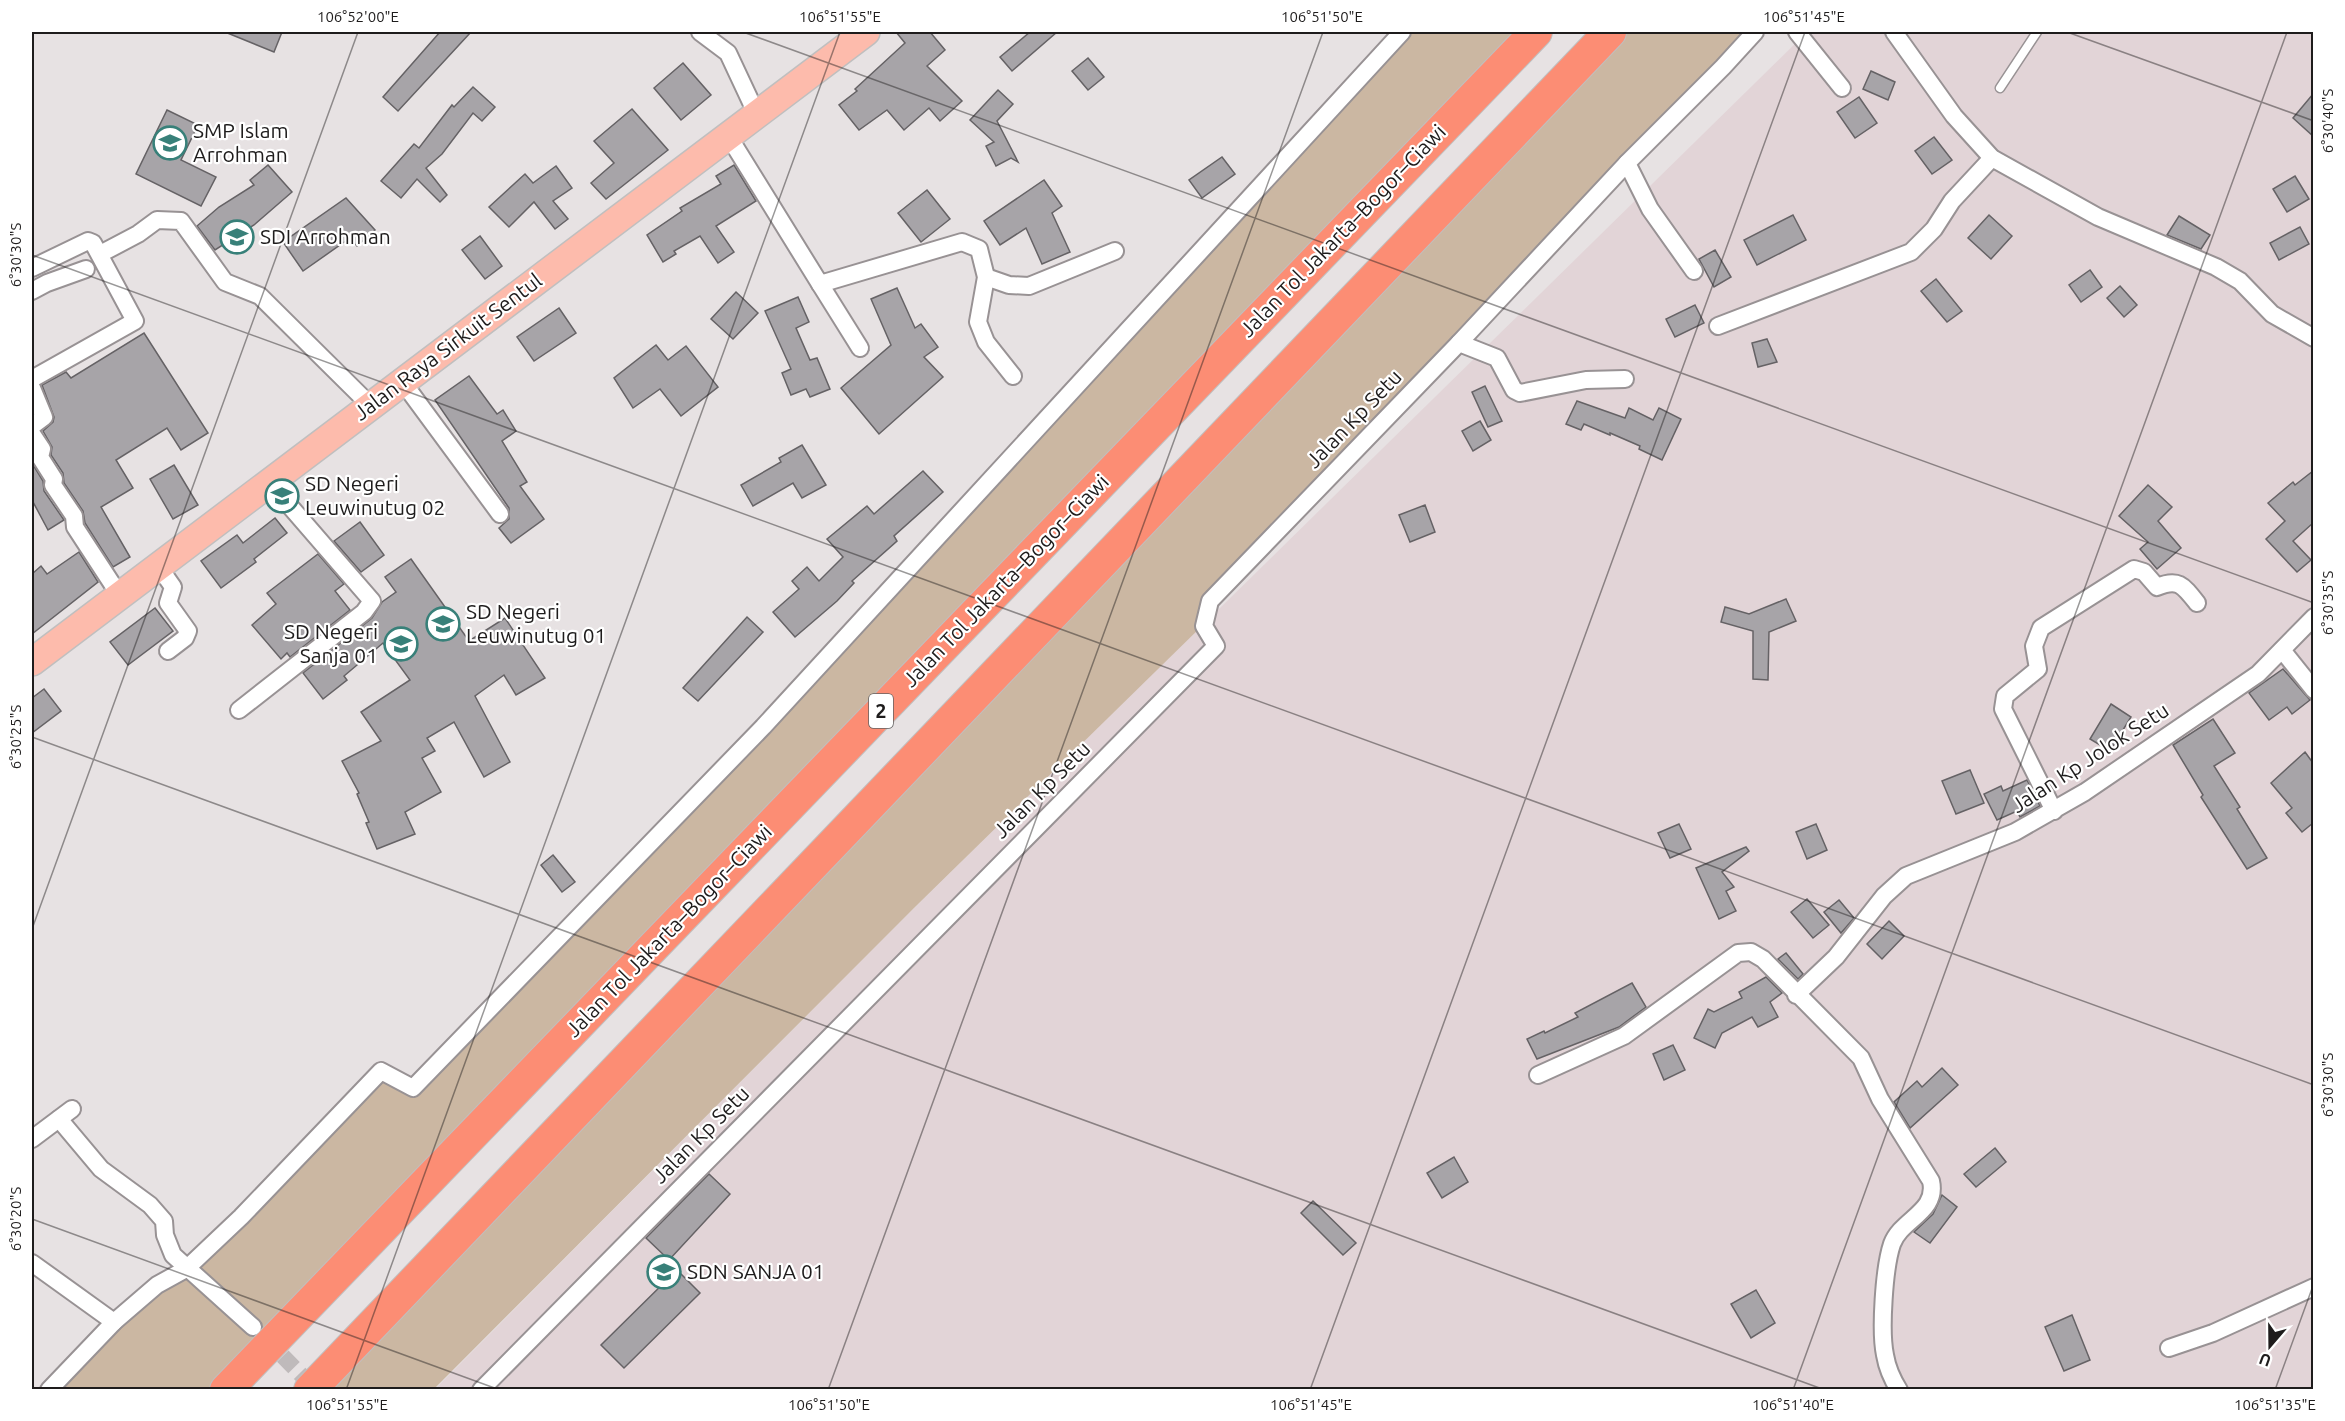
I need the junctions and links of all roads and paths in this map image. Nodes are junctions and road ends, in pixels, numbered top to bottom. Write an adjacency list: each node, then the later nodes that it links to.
1 (700, 32): 12 (street)
2 (866, 32): 12 (main road, Jalan Raya Sirkuit Sentul)
3 (1402, 32): 53 (street)
4 (1536, 32): 59 (highway, Jalan Tol Jakarta–Bogor–Ciawi / 2)
5 (1610, 32): 60 (highway)
6 (1755, 32): 15 (street)
7 (1797, 32): 10 (street)
8 (1894, 32): 14 (street)
9 (2037, 32): 11 (lane)
10 (1842, 88)
11 (2001, 88)
12 (757, 115): 13 (main road, Jalan Raya Sirkuit Sentul)
13 (729, 137): 22 (street); 31 (main road, Jalan Raya Sirkuit Sentul)
14 (1992, 158): 24 (street); 25 (street)
15 (1627, 163): 20 (street); 26 (street)
16 (1115, 251): 21 (street)
17 (100, 254): 18 (street); 29 (street); 33 (street)
18 (32, 268)
19 (87, 269): 23 (street)
20 (1694, 271)
21 (987, 276): 22 (street); 28 (street)
22 (820, 284): 27 (street)
23 (32, 291)
24 (1718, 326)
25 (2313, 338)
26 (1459, 343): 30 (street); 61 (street, Jalan Kp Setu)
27 (860, 348)
28 (1013, 376)
29 (32, 379)
30 (1625, 379)
31 (402, 381): 33 (main road, Jalan Raya Sirkuit Sentul); 38 (street)
32 (32, 388): 34 (street)
33 (370, 405): 37 (main road, Jalan Raya Sirkuit Sentul)
34 (32, 426)
35 (32, 434): 36 (street)
36 (36, 460): 40 (street)
37 (269, 482): 39 (main road, Jalan Raya Sirkuit Sentul); 47 (street)
38 (500, 514)
39 (159, 567): 40 (main road, Jalan Raya Sirkuit Sentul); 44 (street)
40 (120, 596): 45 (main road, Jalan Raya Sirkuit Sentul)
41 (2197, 603): 48 (street)
42 (2313, 617): 43 (street, Jalan Kp Jolok Setu)
43 (2282, 650): 46 (street); 48 (street, Jalan Kp Jolok Setu)
44 (168, 651)
45 (32, 662)
46 (2313, 690)
47 (238, 710)
48 (2054, 811): 49 (street, Jalan Kp Jolok Setu)
49 (1796, 995): 50 (street); 62 (street)
50 (1538, 1075)
51 (32, 1139): 53 (street)
52 (32, 1263): 55 (street)
53 (186, 1269): 55 (street); 56 (street)
54 (2313, 1287): 57 (street)
55 (114, 1322): 58 (street)
56 (253, 1327)
57 (2169, 1348)
58 (49, 1389)
59 (226, 1389)
60 (310, 1389)
61 (481, 1389)
62 (1899, 1389)

